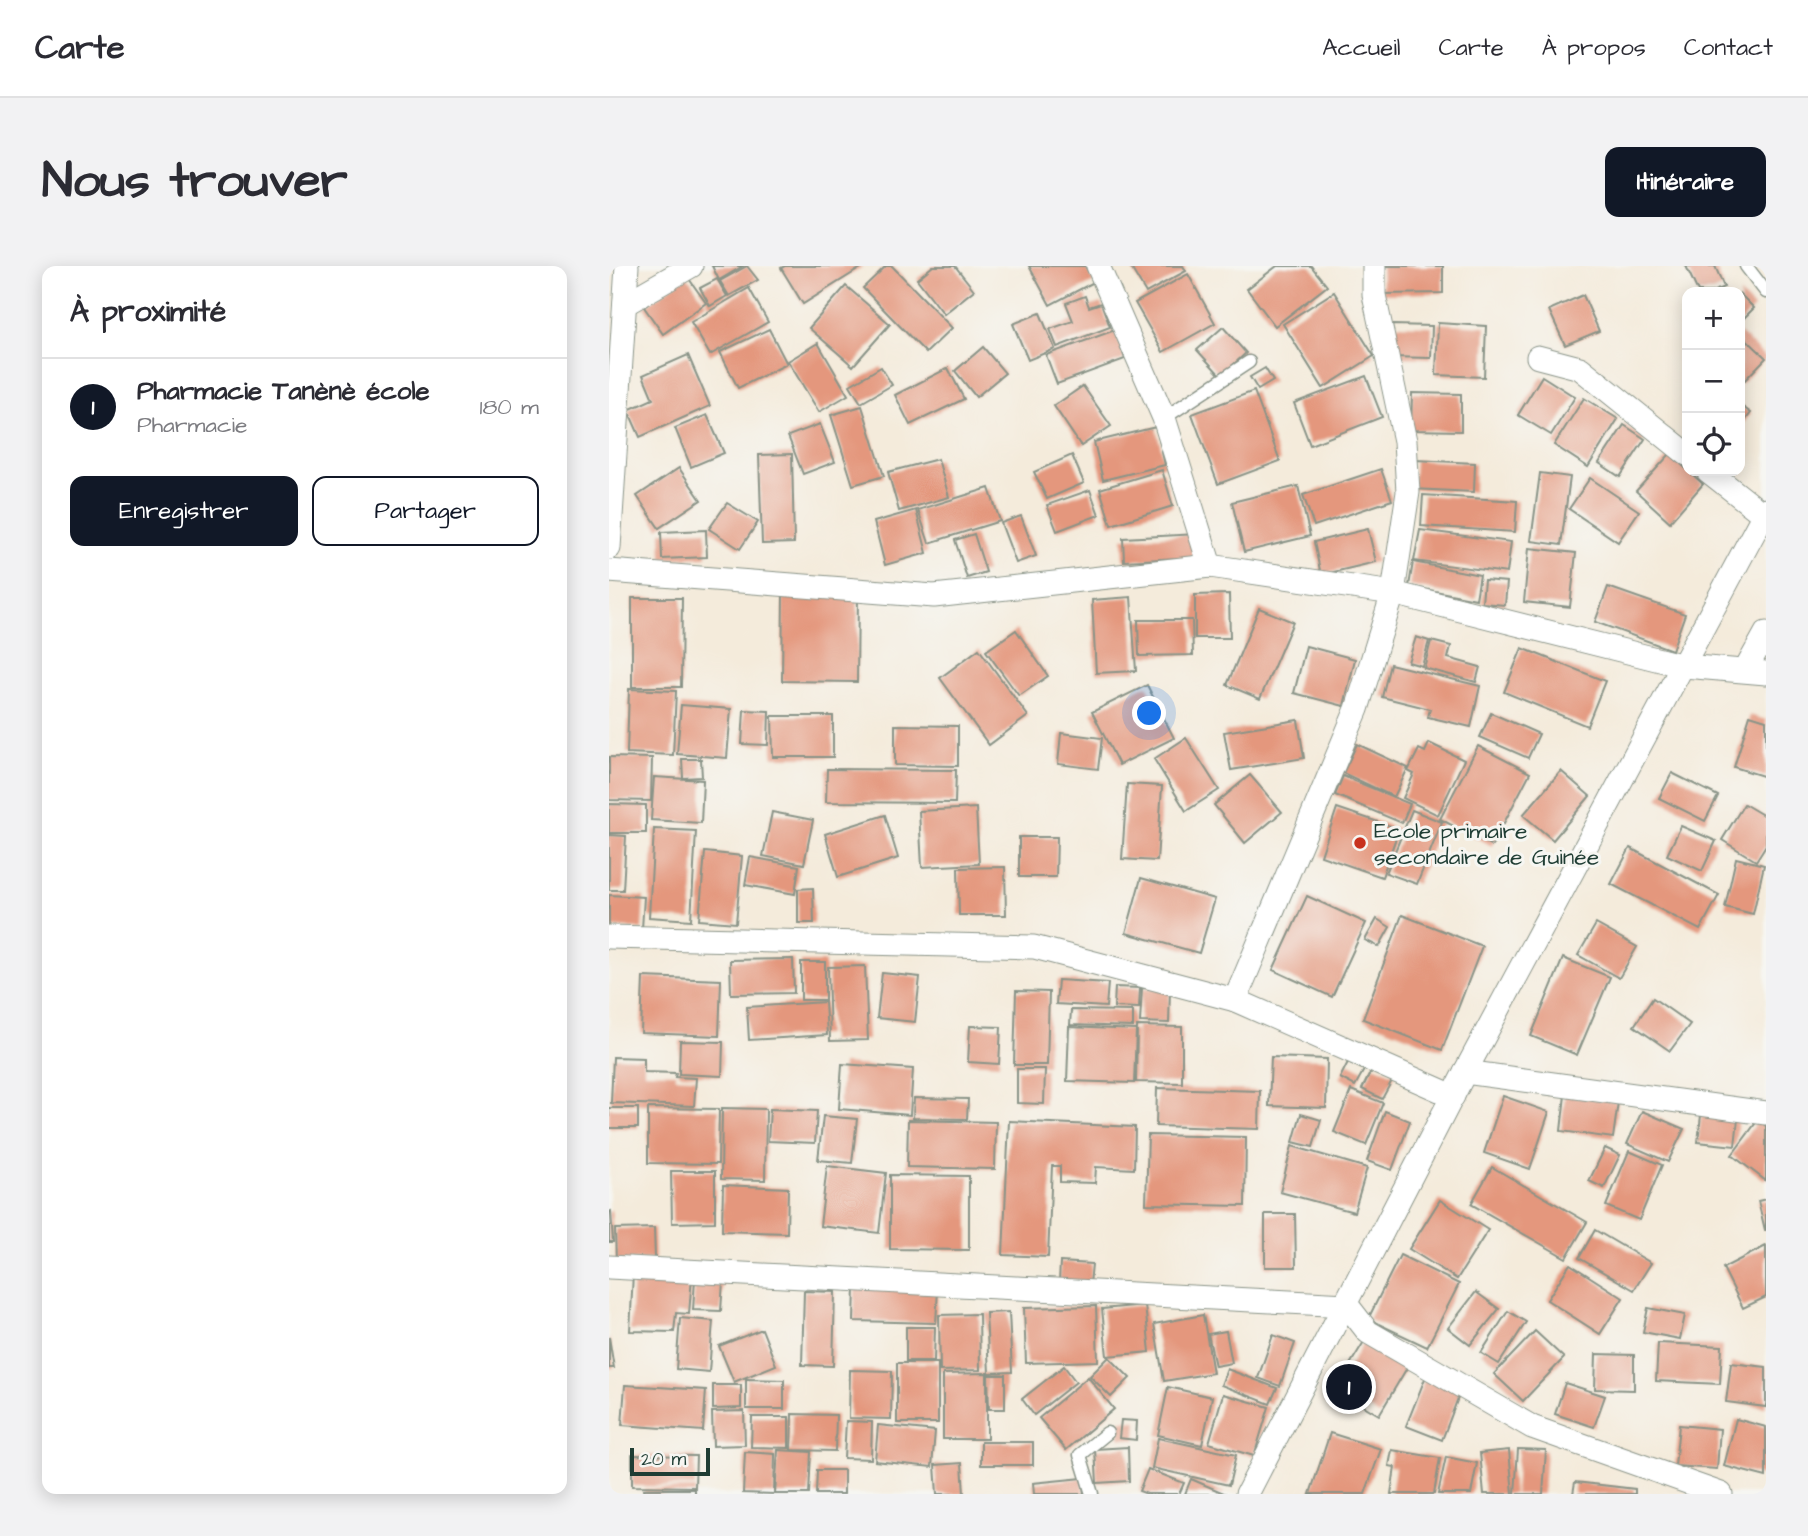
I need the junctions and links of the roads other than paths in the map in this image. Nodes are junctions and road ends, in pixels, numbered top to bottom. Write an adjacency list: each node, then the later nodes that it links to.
1 (627, 266): 7 (street)
2 (691, 266): 7 (street)
3 (1098, 266): 10 (street)
4 (1374, 266): 17 (street)
5 (1746, 266): 6 (lane)
6 (1766, 292)
7 (625, 304): 14 (street)
8 (1538, 357): 11 (street)
9 (1249, 362): 10 (lane)
10 (1164, 418): 15 (street)
11 (1682, 450)
12 (1715, 476): 13 (street)
13 (1765, 513): 19 (street)
14 (609, 548)
15 (1210, 566): 16 (street); 17 (street)
16 (609, 571)
17 (1393, 593): 19 (street); 22 (street)
18 (1766, 633): 20 (street)
19 (1683, 666): 20 (street); 23 (street)
20 (1756, 671)
21 (609, 937): 22 (street)
22 (1235, 1000): 24 (street)
23 (1465, 1072): 24 (street); 25 (street)
24 (1453, 1096): 27 (street)
25 (1766, 1112)
26 (609, 1267): 27 (street)
27 (1347, 1305): 30 (street); 31 (street)
28 (1107, 1433): 29 (lane)
29 (1092, 1494)
30 (1247, 1494)
31 (1721, 1494)

